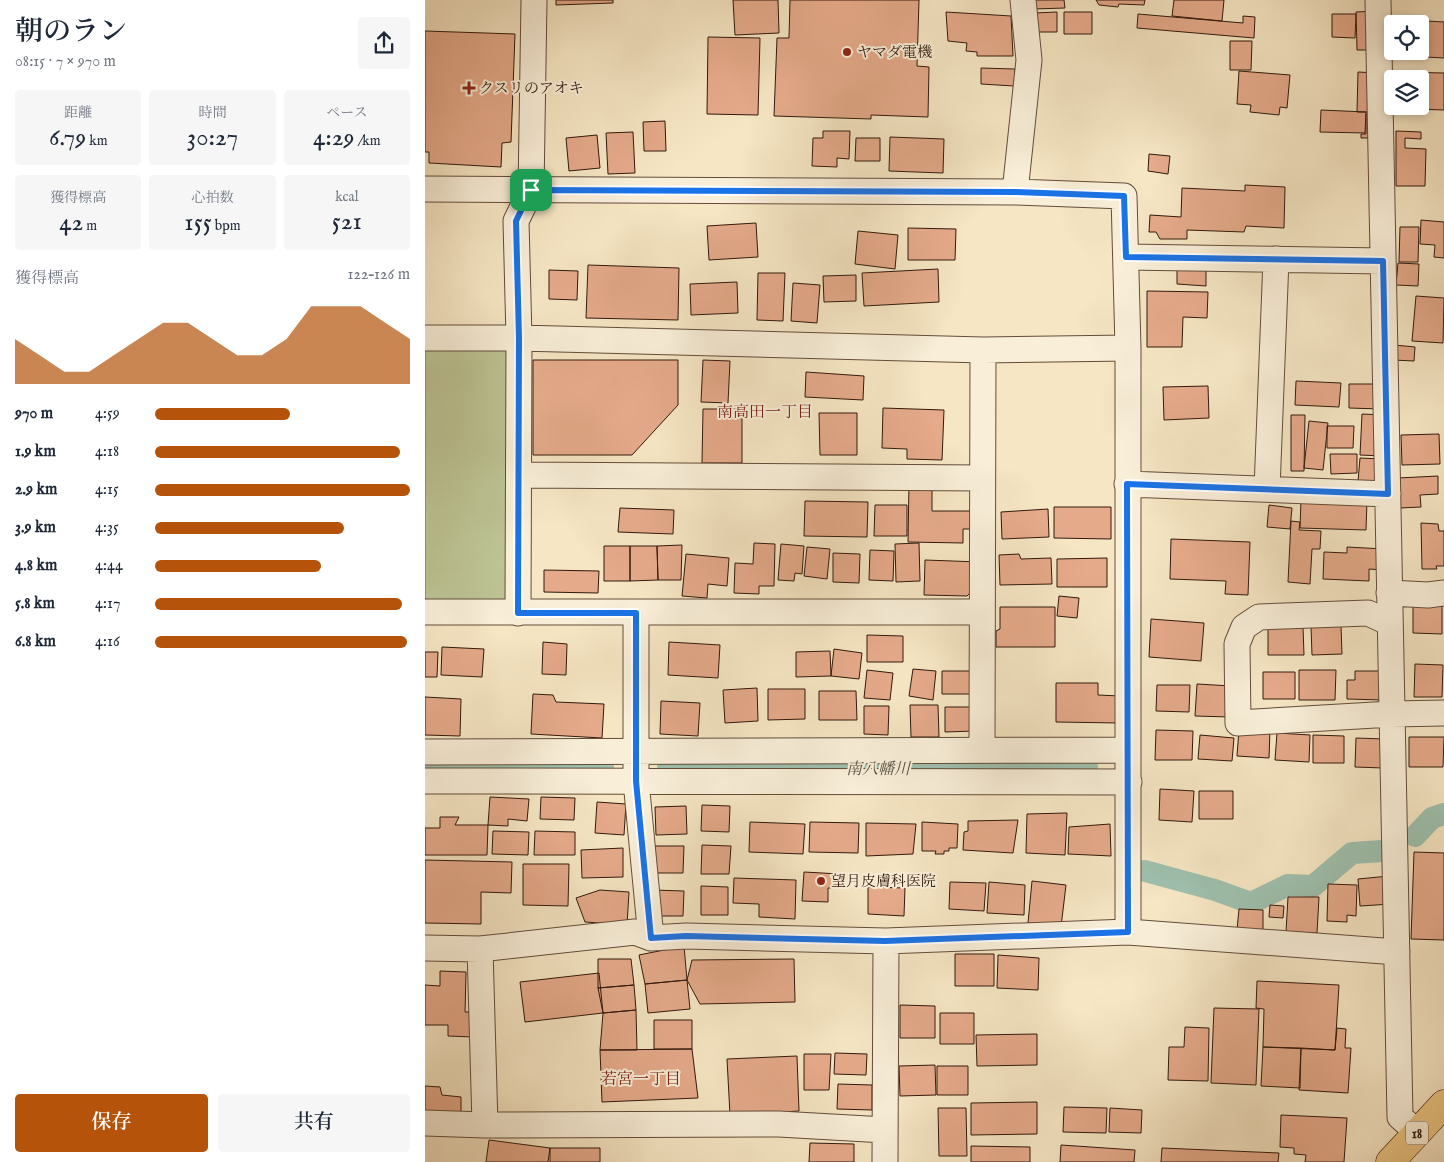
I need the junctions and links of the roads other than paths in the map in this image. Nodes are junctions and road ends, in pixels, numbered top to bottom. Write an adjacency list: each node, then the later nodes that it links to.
1 (534, 0): 5 (street)
2 (1023, 0): 6 (street)
3 (1378, 0): 9 (street)
4 (425, 189): 5 (street)
5 (531, 190): 6 (street); 11 (street)
6 (1015, 192): 7 (street)
7 (1126, 257): 8 (street); 12 (street)
8 (1276, 259): 9 (street); 17 (street)
9 (1383, 261): 18 (street)
10 (425, 338): 11 (street)
11 (519, 338): 13 (street); 14 (street)
12 (1128, 348): 13 (street); 16 (street)
13 (983, 350): 15 (street)
14 (519, 474): 15 (street); 23 (street)
15 (982, 478): 22 (street)
16 (1127, 484): 17 (street); 29 (street)
17 (1267, 488): 18 (street)
18 (1388, 494): 20 (street)
19 (1444, 593): 20 (street)
20 (1389, 594): 25 (street)
21 (425, 612): 23 (street)
22 (982, 612): 24 (street); 28 (street)
23 (518, 613): 24 (street)
24 (636, 613): 31 (street)
25 (1390, 623): 27 (street); 27 (street)
26 (1444, 713): 27 (street)
27 (1392, 714): 40 (street)
28 (982, 750): 29 (street); 31 (street)
29 (1128, 750): 34 (street)
30 (425, 752): 31 (street)
31 (635, 752): 33 (street)
32 (425, 781): 33 (street)
33 (636, 781): 34 (street); 36 (street)
34 (1129, 782): 35 (street)
35 (1128, 932): 37 (street); 40 (street)
36 (651, 938): 37 (street); 39 (street)
37 (885, 941): 44 (street)
38 (425, 948): 39 (street)
39 (479, 949): 43 (street)
40 (1397, 952): 45 (street)
41 (1444, 1104): 45 (highway, 18)
42 (425, 1123): 43 (street)
43 (485, 1125): 44 (street)
44 (885, 1130): 46 (street)
45 (1418, 1133): 47 (highway, 18)
46 (885, 1162)
47 (1390, 1162)

